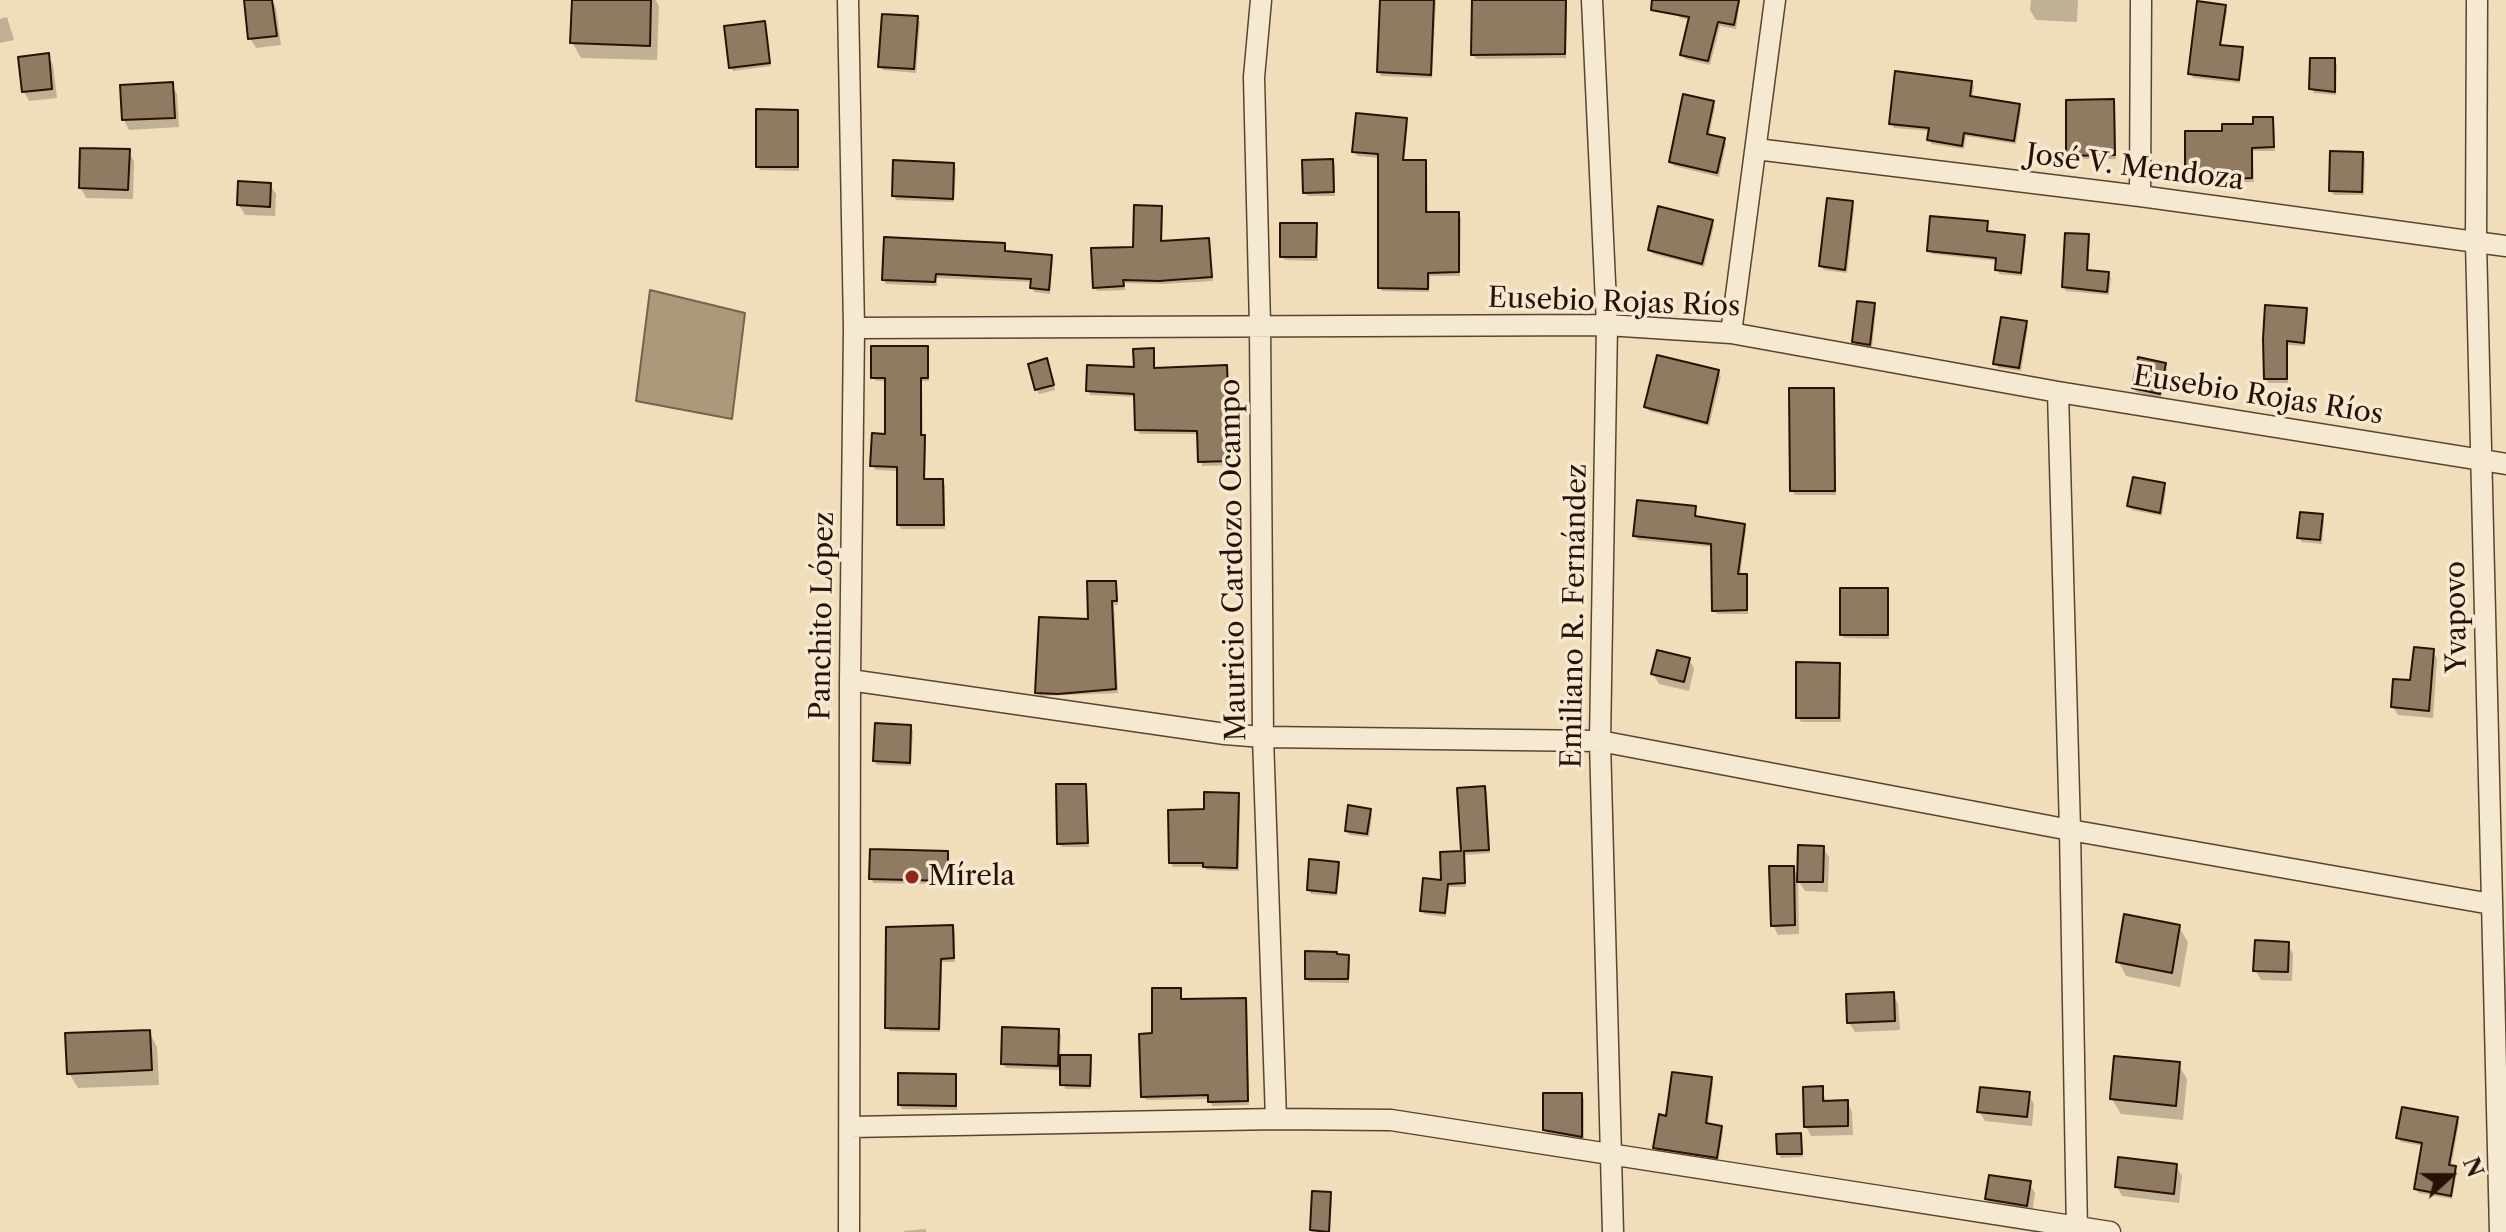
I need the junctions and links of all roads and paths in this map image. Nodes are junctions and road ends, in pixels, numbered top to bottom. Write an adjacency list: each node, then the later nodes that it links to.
1 (848, 0): 13 (street, Panchito López)
2 (1261, 0): 12 (street, Mauricio Cardozo Ocampo)
3 (1592, 0): 11 (street, Emiliano R. Fernández)
4 (1775, 0): 7 (street)
5 (2141, 0): 8 (street)
6 (2477, 0): 9 (street, Yvapovo)
7 (1756, 149): 8 (street, José V. Mendoza); 14 (street)
8 (2140, 196): 9 (street, José V. Mendoza)
9 (2476, 242): 10 (street, José V. Mendoza); 16 (street, Yvapovo)
10 (2506, 246)
11 (1607, 325): 12 (street, Eusebio Rojas Ríos); 14 (street, Eusebio Rojas Ríos); 20 (street, Emiliano R. Fernández)
12 (1260, 326): 13 (street, Eusebio Rojas Ríos); 19 (street, Mauricio Cardozo Ocampo)
13 (854, 328): 18 (street, Panchito López)
14 (1731, 333): 15 (street, Eusebio Rojas Ríos)
15 (2058, 392): 16 (street, Eusebio Rojas Ríos); 21 (street)
16 (2481, 460): 17 (street, Eusebio Rojas Ríos); 22 (street, Yvapovo)
17 (2506, 464)
18 (850, 680): 19 (street); 24 (street, Panchito López)
19 (1263, 737): 20 (street); 23 (street, Mauricio Cardozo Ocampo)
20 (1600, 741): 21 (street); 25 (street, Emiliano R. Fernández)
21 (2070, 830): 22 (street); 26 (street)
22 (2491, 904): 30 (street, Yvapovo)
23 (1276, 1119): 24 (street); 25 (street)
24 (850, 1127): 27 (street, Panchito López)
25 (1611, 1154): 26 (street); 28 (street, Emiliano R. Fernández)
26 (2077, 1229): 29 (street)
27 (849, 1232)
28 (1613, 1232)
29 (2110, 1232)
30 (2500, 1232)

